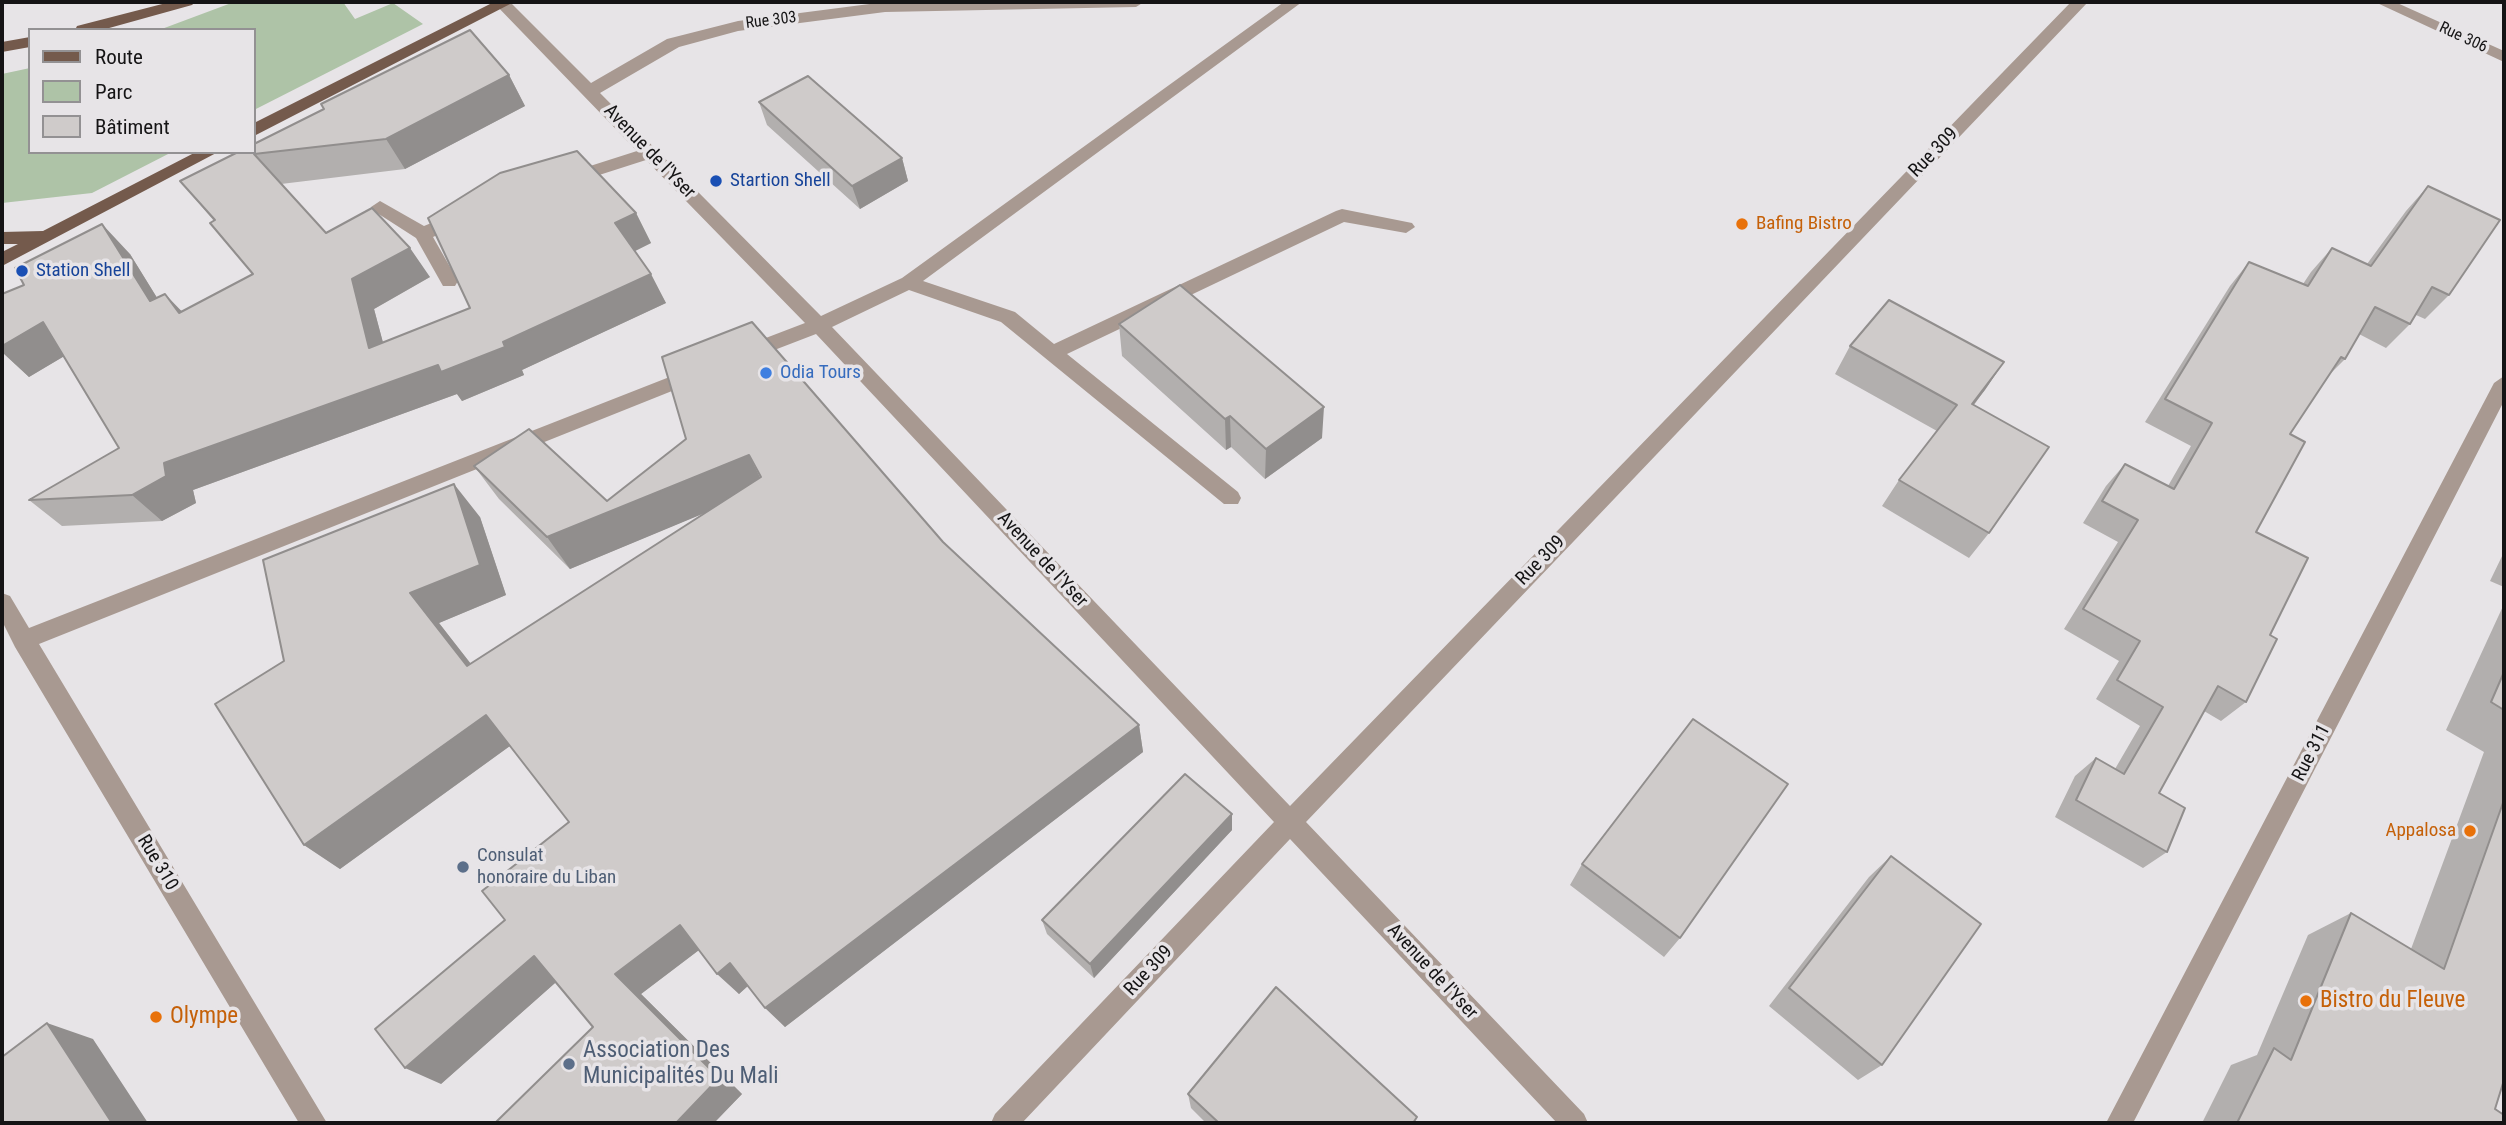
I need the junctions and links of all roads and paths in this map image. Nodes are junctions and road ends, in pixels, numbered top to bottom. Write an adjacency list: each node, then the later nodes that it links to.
1 (187, 2): 8 (main road)
2 (502, 2): 12 (street, Avenue de l'Yser); 13 (main road)
3 (1136, 2): 7 (street, Rue 303)
4 (1294, 2): 25 (street)
5 (2080, 2): 32 (street, Rue 309)
6 (2383, 2): 11 (street, Rue 306)
7 (1031, 3): 12 (street, Rue 303)
8 (90, 28)
9 (28, 42): 10 (main road)
10 (2, 47)
11 (2504, 57)
12 (590, 91): 14 (street, Avenue de l'Yser)
13 (256, 129)
14 (649, 153): 16 (street); 26 (street, Avenue de l'Yser)
15 (206, 154): 21 (main road)
16 (546, 186)
17 (380, 207): 20 (street)
18 (471, 212): 20 (street)
19 (1406, 227): 27 (street)
20 (423, 234): 24 (street)
21 (44, 236): 22 (main road); 23 (main road)
22 (2, 238)
23 (2, 260)
24 (449, 281)
25 (908, 283): 26 (street); 27 (street)
26 (818, 325): 31 (street); 32 (street, Avenue de l'Yser)
27 (1052, 353): 29 (street)
28 (2504, 383): 36 (street, Rue 311)
29 (1230, 498)
30 (2, 602): 31 (street, Rue 310)
31 (23, 640): 33 (street, Rue 310)
32 (1290, 822): 34 (street, Rue 309); 35 (street, Avenue de l'Yser)
33 (314, 1123)
34 (1004, 1123)
35 (1576, 1123)
36 (2119, 1123)

